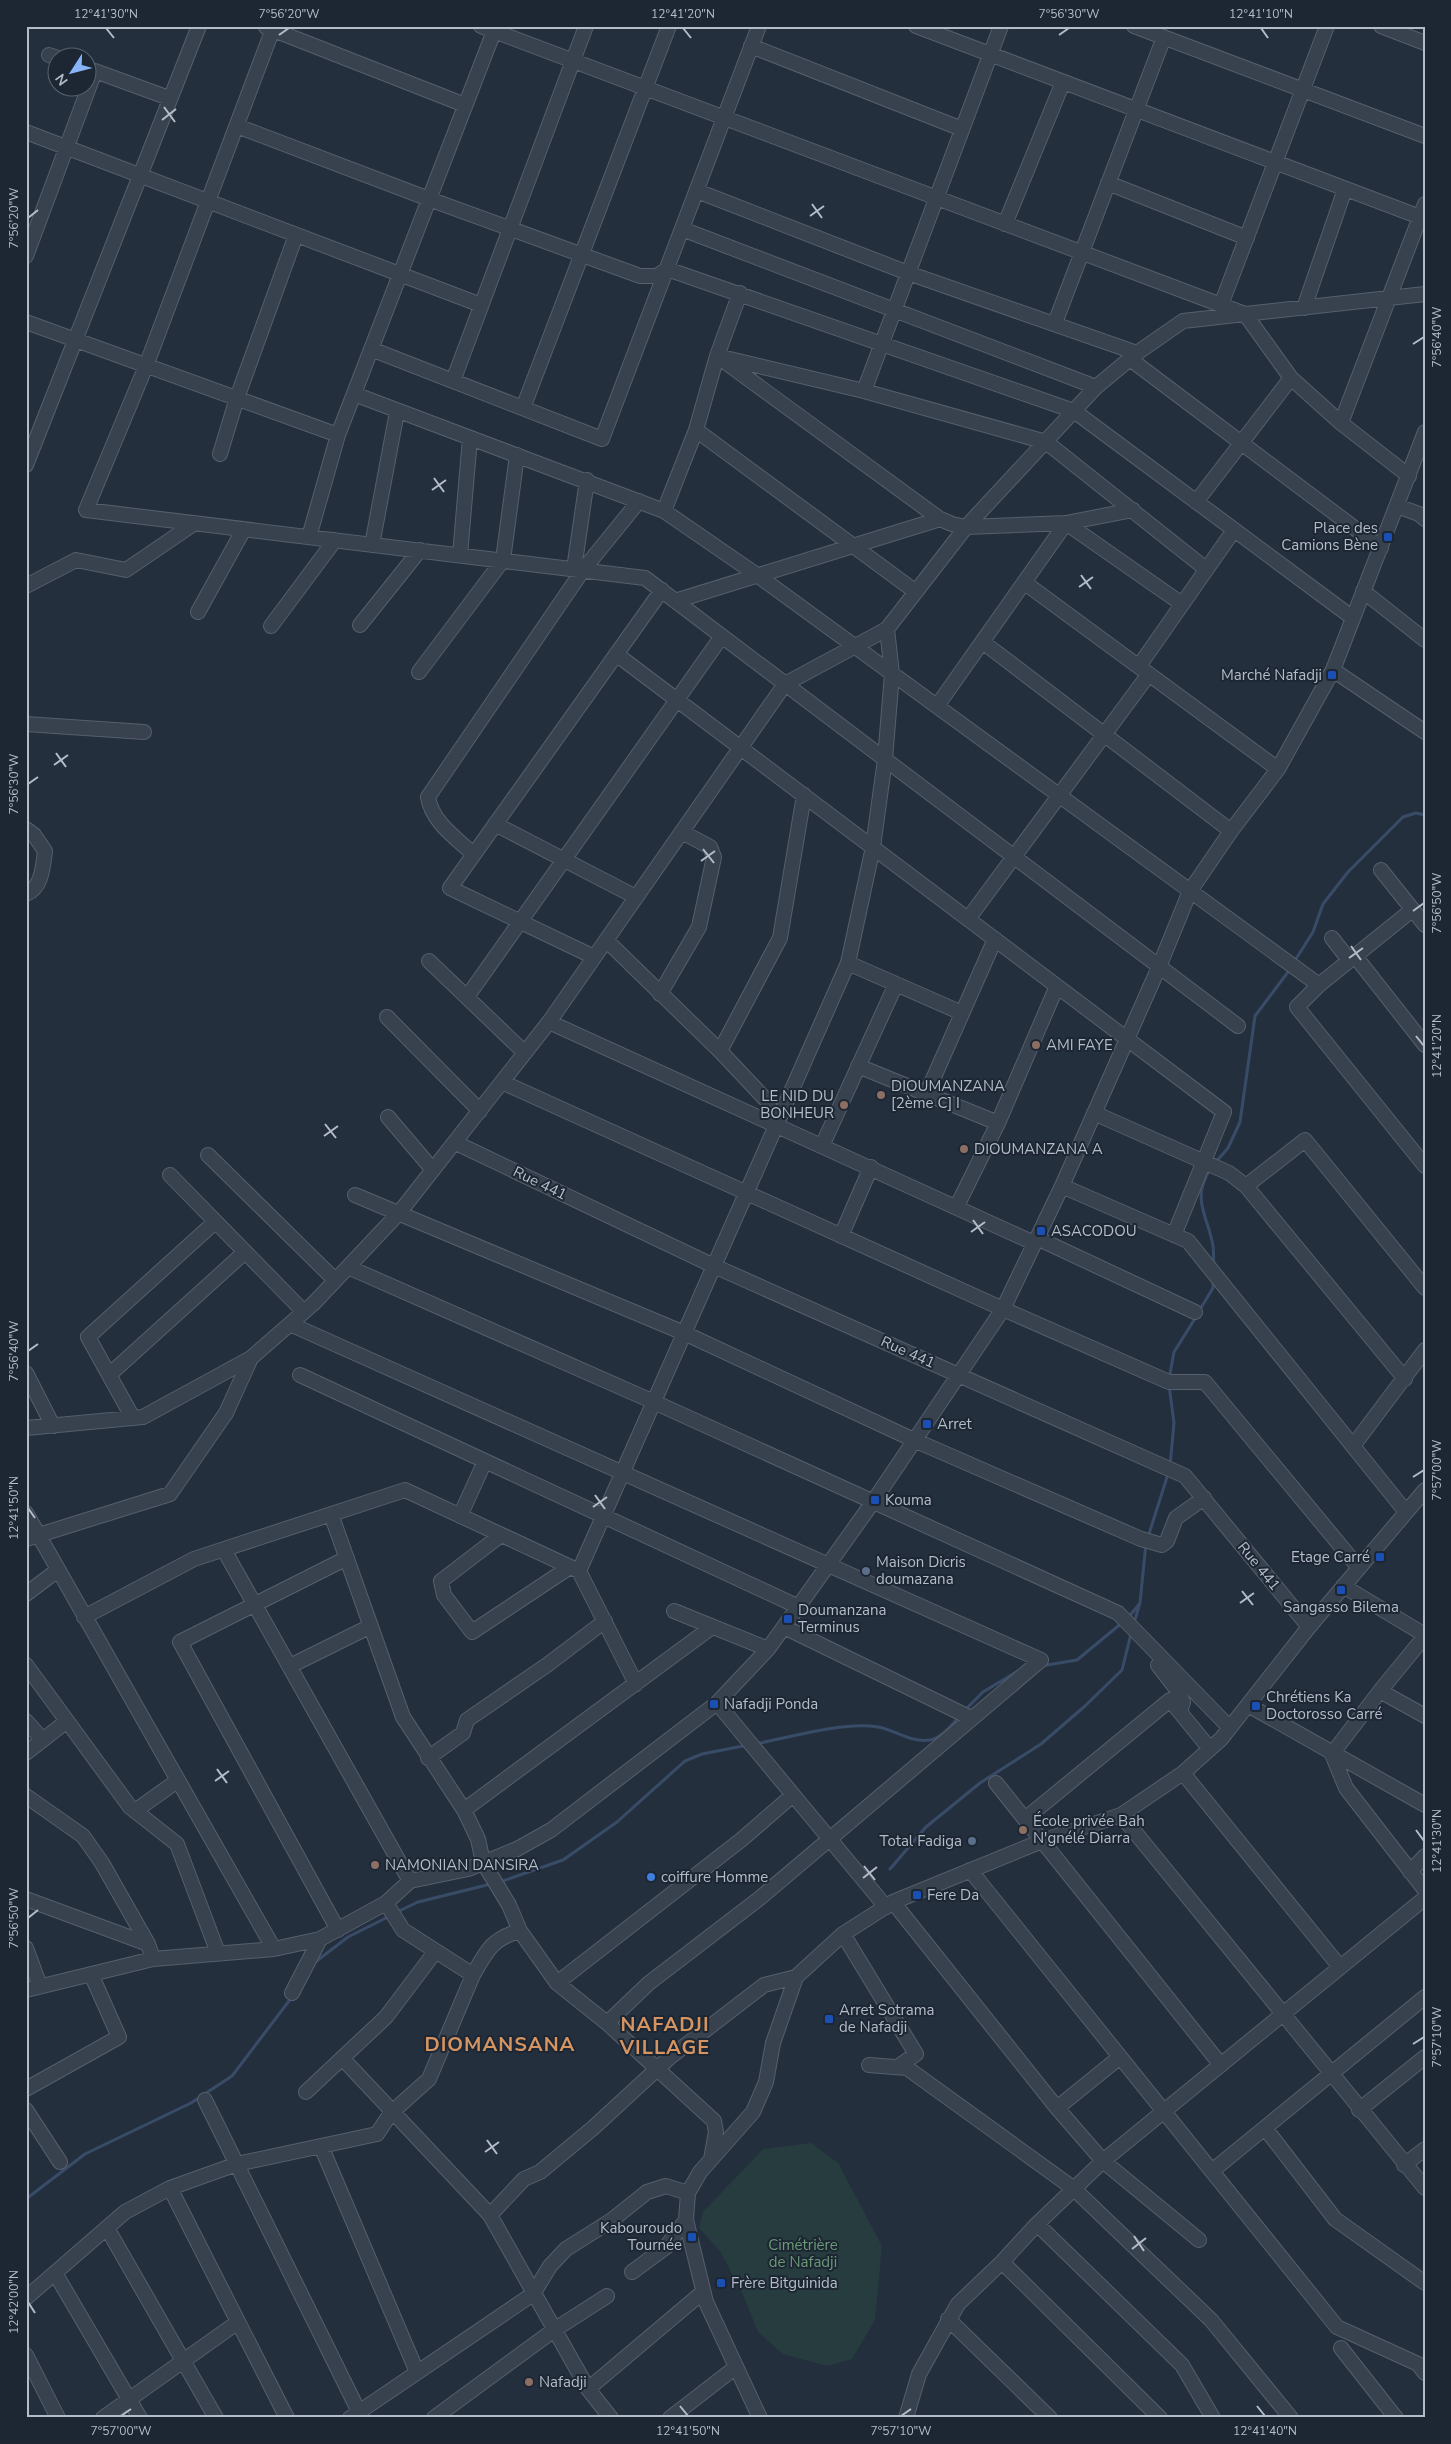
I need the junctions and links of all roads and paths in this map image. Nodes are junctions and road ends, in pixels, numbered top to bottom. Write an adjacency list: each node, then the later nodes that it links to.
1 (199, 26): 23 (street)
2 (481, 26): 12 (street)
3 (586, 26): 17 (street)
4 (669, 26): 20 (street)
5 (759, 26): 15 (street)
6 (916, 26): 16 (street)
7 (1001, 26): 16 (street)
8 (1134, 26): 13 (street)
9 (1327, 26): 21 (street)
10 (1381, 26): 14 (street)
11 (270, 27): 24 (street); 27 (street)
12 (495, 29): 17 (street); 24 (street)
13 (1164, 38): 21 (street); 25 (street)
14 (1425, 43)
15 (751, 46): 26 (street); 28 (street)
16 (991, 54): 19 (street); 28 (street)
17 (573, 61): 20 (street); 42 (street)
18 (98, 73): 23 (street)
19 (1063, 82): 25 (street); 41 (street)
20 (646, 88): 26 (street); 48 (street)
21 (1303, 90): 30 (street); 32 (street)
22 (82, 98): 31 (street)
23 (168, 98): 33 (street)
24 (465, 105): 38 (street)
25 (1136, 110): 32 (street); 34 (street)
26 (724, 118): 36 (street); 37 (street)
27 (237, 126): 38 (street); 39 (street)
28 (962, 129): 37 (street)
29 (26, 132): 31 (street)
30 (1425, 136)
31 (66, 148): 33 (street); 47 (street)
32 (1275, 162): 35 (street); 45 (street)
33 (139, 175): 39 (street); 62 (street)
34 (1108, 183): 45 (street); 46 (street)
35 (1345, 189): 40 (street); 57 (street)
36 (696, 191): 43 (street); 50 (street)
37 (936, 198): 41 (street); 50 (street)
38 (429, 200): 42 (street); 51 (street)
39 (208, 201): 44 (street); 67 (street)
40 (1422, 211): 54 (street)
41 (1005, 224): 46 (street)
42 (510, 229): 48 (street); 55 (street)
43 (682, 229): 49 (street); 58 (street)
44 (296, 235): 51 (street); 73 (street)
45 (1247, 238): 56 (street)
46 (1082, 253): 56 (street); 61 (street)
47 (26, 256)
48 (582, 256): 49 (street); 74 (street)
49 (667, 269): 52 (street); 74 (street)
50 (908, 273): 58 (street); 61 (street)
51 (400, 274): 55 (street); 64 (street)
52 (740, 293): 63 (street); 65 (street)
53 (1425, 294): 54 (street)
54 (1389, 298): 57 (street); 77 (street)
55 (481, 305): 69 (street)
56 (1221, 305): 59 (street)
57 (1304, 308): 59 (street)
58 (894, 311): 63 (street); 70 (street)
59 (1245, 314): 66 (street); 68 (street)
60 (26, 322): 62 (street)
61 (1055, 323): 66 (street)
62 (77, 340): 67 (street); 86 (street)
63 (882, 343): 71 (street); 75 (street)
64 (371, 349): 69 (street); 72 (street)
65 (717, 356): 71 (street); 78 (street); 95 (street)
66 (1133, 356): 70 (street); 83 (street)
67 (146, 366): 73 (street); 96 (street)
68 (1291, 378): 77 (street); 83 (street)
69 (453, 381): 74 (street)
70 (1096, 387): 75 (street)
71 (864, 391): 82 (street)
72 (354, 394): 76 (street); 80 (street)
73 (237, 398): 80 (street); 84 (street)
74 (523, 408)
75 (1074, 411): 82 (street); 90 (street)
76 (397, 412): 81 (street); 103 (street)
77 (1341, 423): 87 (street)
78 (696, 430): 93 (street); 104 (street)
79 (1425, 432): 87 (street)
80 (338, 435): 101 (street)
81 (470, 438): 85 (street); 107 (street)
82 (1046, 442): 92 (street); 98 (street)
83 (1241, 443): 90 (street); 105 (street)
84 (220, 454)
85 (517, 455): 88 (street); 108 (street)
86 (26, 465)
87 (1409, 476): 91 (street)
88 (587, 480): 89 (street); 110 (street)
89 (639, 501): 93 (street); 110 (street)
90 (1196, 502): 100 (street)
91 (1397, 506): 94 (street); 105 (street)
92 (1133, 510): 97 (street); 109 (street)
93 (664, 511): 111 (street)
94 (1423, 515)
95 (940, 518): 98 (street); 104 (street)
96 (195, 523): 99 (street); 113 (street)
97 (1066, 523): 98 (street); 112 (street); 118 (street)
98 (966, 527): 116 (street)
99 (244, 529): 101 (street); 119 (street)
100 (1234, 530): 109 (street); 120 (street)
101 (309, 537): 102 (street)
102 (335, 540): 103 (street); 122 (street)
103 (372, 544): 106 (street)
104 (852, 545): 111 (street); 116 (street)
105 (1381, 548): 115 (street)
106 (420, 550): 107 (street); 121 (street)
107 (460, 555): 108 (street)
108 (503, 560): 110 (street); 131 (street)
109 (1206, 569): 118 (street)
110 (578, 570): 114 (street); 150 (street)
111 (757, 575): 117 (street); 127 (street)
112 (1025, 583): 126 (street); 129 (street)
113 (26, 586)
114 (662, 590): 117 (street); 128 (street)
115 (1363, 591): 120 (street); 125 (street)
116 (916, 592): 123 (street)
117 (675, 601): 124 (street)
118 (1182, 604): 129 (street)
119 (198, 612)
120 (1353, 618): 130 (street)
121 (360, 625)
122 (270, 626)
123 (886, 629): 127 (street); 132 (street)
124 (722, 636): 133 (street); 134 (street)
125 (1425, 640)
126 (984, 643): 135 (street); 139 (street)
127 (855, 646): 132 (street); 133 (street)
128 (616, 654): 134 (street); 145 (street)
129 (1144, 670): 139 (street); 142 (street)
130 (1332, 670): 138 (street); 142 (street)
131 (419, 672)
132 (892, 674): 135 (street); 141 (street)
133 (785, 684): 140 (street); 141 (street)
134 (677, 700): 140 (street); 152 (street)
135 (937, 706): 143 (street)
136 (26, 724): 137 (street)
137 (144, 732)
138 (1425, 732)
139 (1104, 734): 143 (street); 147 (street)
140 (740, 748): 144 (street); 148 (street)
141 (885, 759): 149 (street); 151 (street)
142 (1278, 769): 147 (street)
143 (1059, 795): 151 (street); 154 (street)
144 (804, 796): 149 (street); 180 (street)
145 (495, 824): 150 (street); 152 (street)
146 (26, 829): 155 (street)
147 (1231, 830): 154 (street)
148 (682, 832): 156 (street); 172 (street)
149 (873, 847): 158 (street); 167 (street)
150 (473, 854): 159 (street)
151 (1014, 857): 158 (street); 168 (street)
152 (564, 860): 156 (street); 159 (street)
153 (1380, 870): 157 (street)
154 (1190, 890): 168 (street); 170 (street)
155 (26, 894)
156 (636, 897): 163 (street)
157 (1412, 910): 160 (street); 165 (street)
158 (968, 919): 162 (street)
159 (521, 921): 164 (street); 173 (street)
160 (1425, 925)
161 (1332, 938): 165 (street)
162 (994, 939): 171 (street); 174 (street)
163 (606, 940): 164 (street); 172 (street)
164 (594, 957): 176 (street)
165 (1352, 958): 170 (street); 179 (street)
166 (429, 961): 173 (street)
167 (848, 963): 169 (street); 189 (street)
168 (1159, 967): 177 (street); 178 (street)
169 (896, 984): 174 (street); 182 (street)
170 (1319, 985): 194 (street)
171 (1057, 986): 178 (street); 188 (street)
172 (660, 994): 180 (street)
173 (467, 997): 181 (street)
174 (962, 1013): 184 (street)
175 (387, 1017): 185 (street)
176 (549, 1022): 181 (street); 189 (street)
177 (1238, 1026)
178 (1126, 1038): 186 (street); 193 (street)
179 (1425, 1045)
180 (720, 1051): 189 (street)
181 (524, 1053): 183 (street)
182 (858, 1066): 184 (street); 191 (street)
183 (502, 1082): 185 (street); 200 (street)
184 (926, 1095): 188 (street)
185 (480, 1111): 190 (street)
186 (1094, 1113): 193 (street); 198 (street)
187 (388, 1117): 196 (street)
188 (998, 1123): 202 (street)
189 (776, 1126): 191 (street); 200 (street)
190 (456, 1142): 196 (street); 209 (street, Rue 441)
191 (822, 1146): 195 (street)
192 (208, 1155): 211 (street)
193 (1205, 1162): 199 (street); 205 (street)
194 (1425, 1166)
195 (871, 1167): 202 (street); 206 (street)
196 (434, 1170): 203 (street)
197 (170, 1175): 204 (street)
198 (1062, 1186): 205 (street); 207 (street)
199 (1246, 1186): 212 (street); 224 (street)
200 (746, 1193): 206 (street); 209 (street)
201 (355, 1195): 203 (street)
202 (958, 1206): 207 (street)
203 (399, 1213): 210 (street); 217 (street)
204 (216, 1222): 208 (street); 221 (street)
205 (1174, 1234): 230 (street)
206 (841, 1236): 213 (street)
207 (1036, 1240): 213 (street); 215 (street)
208 (245, 1252): 214 (street); 221 (street)
209 (714, 1266): 217 (street); 223 (street, Rue 441)
210 (348, 1267): 211 (street); 225 (street)
211 (335, 1280): 214 (street)
212 (1425, 1288)
213 (1003, 1309): 223 (street); 246 (street)
214 (304, 1312): 216 (street)
215 (1195, 1312)
216 (290, 1324): 219 (street); 232 (street)
217 (684, 1334): 225 (street); 229 (street)
218 (1425, 1350): 224 (street)
219 (251, 1358): 226 (street); 242 (street)
220 (26, 1374): 227 (street)
221 (109, 1375): 226 (street)
222 (300, 1375): 231 (street)
223 (960, 1376): 229 (street); 234 (street, Rue 441)
224 (1404, 1380): 230 (street)
225 (654, 1402): 232 (street); 235 (street)
226 (133, 1418): 227 (street)
227 (53, 1426): 228 (street)
228 (26, 1428)
229 (914, 1440): 234 (street); 235 (street)
230 (1353, 1446): 236 (street)
231 (485, 1461): 239 (street); 240 (street)
232 (623, 1473): 240 (street); 245 (street)
233 (1425, 1490): 236 (street)
234 (1204, 1498): 259 (street, Rue 441)
235 (874, 1502): 245 (street); 274 (street)
236 (1406, 1512): 246 (street)
237 (26, 1513): 242 (street)
238 (331, 1514): 239 (street); 243 (street); 244 (street)
239 (460, 1516): 241 (street)
240 (604, 1516): 247 (street); 252 (street)
241 (501, 1535): 247 (street); 247 (street)
242 (33, 1537): 248 (street)
243 (224, 1550): 251 (street); 254 (street)
244 (347, 1558): 251 (street); 256 (street)
245 (828, 1565): 252 (street); 271 (street)
246 (1359, 1568): 249 (street)
247 (575, 1569): 255 (street)
248 (58, 1570): 250 (street); 254 (street)
249 (1343, 1586): 259 (street); 260 (street)
250 (26, 1594)
251 (255, 1605): 264 (street); 303 (street)
252 (798, 1607): 258 (street)
253 (674, 1611): 257 (street)
254 (84, 1618): 281 (street)
255 (605, 1621): 265 (street); 279 (street)
256 (371, 1626): 264 (street); 279 (street)
257 (712, 1627): 261 (street); 265 (street)
258 (784, 1627): 261 (street); 271 (street)
259 (1309, 1627): 268 (street)
260 (1425, 1635): 266 (street)
261 (768, 1649): 267 (street)
262 (1146, 1651): 269 (street)
263 (26, 1666): 273 (street)
264 (290, 1666): 297 (street)
265 (636, 1684): 286 (street)
266 (1380, 1691): 270 (street); 278 (street)
267 (717, 1702): 283 (street); 294 (street)
268 (1248, 1705): 274 (street); 278 (street)
269 (1180, 1712): 276 (street); 290 (street)
270 (1425, 1716)
271 (971, 1718): 291 (street)
272 (26, 1721): 275 (street)
273 (67, 1721): 275 (street); 287 (street)
274 (1229, 1727): 276 (street)
275 (43, 1740): 277 (street)
276 (1210, 1749): 280 (street)
277 (26, 1753)
278 (1332, 1754): 285 (street); 296 (street)
279 (428, 1758): 286 (street)
280 (1183, 1773): 289 (street); 313 (street)
281 (177, 1781): 287 (street); 309 (street)
282 (996, 1783): 290 (street)
283 (793, 1795): 291 (street); 317 (street)
284 (31, 1800): 288 (street); 307 (street)
285 (1425, 1805)
286 (464, 1810): 294 (street)
287 (135, 1811): 311 (street)
288 (26, 1815)
289 (1121, 1815): 292 (street); 321 (street)
290 (1025, 1819): 292 (street)
291 (829, 1839): 302 (street); 322 (street)
292 (1042, 1841): 295 (street); 327 (street)
293 (1425, 1856): 296 (street)
294 (484, 1862): 297 (street); 304 (street)
295 (970, 1870): 302 (street); 323 (street)
296 (1410, 1872): 298 (street)
297 (410, 1881): 301 (street)
298 (1425, 1890)
299 (1425, 1898): 313 (street)
300 (26, 1899): 307 (street)
301 (386, 1903): 303 (street); 310 (street)
302 (890, 1905): 305 (street); 334 (street)
303 (338, 1930): 306 (street)
304 (520, 1931): 315 (street); 317 (street)
305 (843, 1934): 316 (street); 328 (street)
306 (320, 1939): 309 (street); 319 (street)
307 (148, 1944): 312 (street)
308 (26, 1948): 318 (street)
309 (274, 1949): 311 (street)
310 (435, 1952): 315 (street); 325 (street)
311 (218, 1953): 312 (street)
312 (153, 1959): 314 (street)
313 (1340, 1967): 321 (street)
314 (91, 1974): 318 (street); 331 (street)
315 (473, 1975): 338 (street)
316 (796, 1977): 329 (street); 342 (street)
317 (557, 1982): 322 (street)
318 (33, 1988)
319 (292, 1993)
320 (1425, 1998): 330 (street)
321 (1282, 2014): 327 (street); 330 (street)
322 (607, 2023): 329 (street)
323 (1120, 2057): 334 (street); 337 (street)
324 (1425, 2057): 336 (street)
325 (342, 2058): 332 (street); 338 (street)
326 (869, 2065): 328 (street)
327 (1221, 2065): 337 (street)
328 (899, 2066): 349 (street)
329 (657, 2070): 342 (street); 352 (street)
330 (1330, 2074): 336 (street); 339 (street)
331 (26, 2089)
332 (306, 2092)
333 (205, 2100): 345 (street)
334 (1057, 2108): 343 (street)
335 (26, 2110): 344 (street)
336 (1359, 2110): 346 (street)
337 (1164, 2111): 343 (street); 347 (street)
338 (391, 2113): 340 (street); 352 (street)
339 (1265, 2128): 347 (street); 360 (street)
340 (321, 2146): 345 (street); 372 (street)
341 (1425, 2149): 346 (street)
342 (710, 2160): 351 (street)
343 (1103, 2161): 349 (street); 356 (street)
344 (60, 2162)
345 (237, 2164): 348 (street); 377 (street)
346 (1404, 2165): 350 (street)
347 (1212, 2171): 368 (street)
348 (170, 2188): 355 (street); 366 (street)
349 (1073, 2188): 354 (street); 391 (street)
350 (1425, 2188)
351 (688, 2193): 353 (street); 362 (street)
352 (490, 2215): 362 (street)
353 (686, 2220): 358 (street); 361 (street)
354 (1037, 2224): 357 (street); 390 (street)
355 (107, 2228): 359 (street); 370 (street)
356 (1200, 2240)
357 (1002, 2262): 365 (street); 389 (street)
358 (632, 2272)
359 (55, 2273): 364 (street); 376 (street)
360 (1425, 2283)
361 (703, 2292): 371 (street); 375 (street)
362 (533, 2294): 367 (street); 372 (street)
363 (607, 2296): 367 (street)
364 (26, 2298)
365 (948, 2319): 387 (street); 388 (street)
366 (238, 2322): 370 (street); 382 (street)
367 (554, 2330): 375 (street); 383 (street)
368 (1368, 2341): 373 (street); 392 (street)
369 (26, 2355): 374 (street)
370 (184, 2360): 376 (street); 381 (street)
371 (736, 2367): 385 (street); 386 (street)
372 (417, 2372): 377 (street)
373 (1425, 2373)
374 (31, 2377): 378 (street)
375 (588, 2389): 384 (street)
376 (129, 2400): 379 (street); 380 (street)
377 (357, 2416)
378 (58, 2418)
379 (103, 2418)
380 (140, 2418)
381 (216, 2418)
382 (287, 2418)
383 (434, 2418)
384 (610, 2418)
385 (670, 2418)
386 (760, 2418)
387 (906, 2418)
388 (1050, 2418)
389 (1160, 2418)
390 (1213, 2418)
391 (1291, 2418)
392 (1396, 2418)

